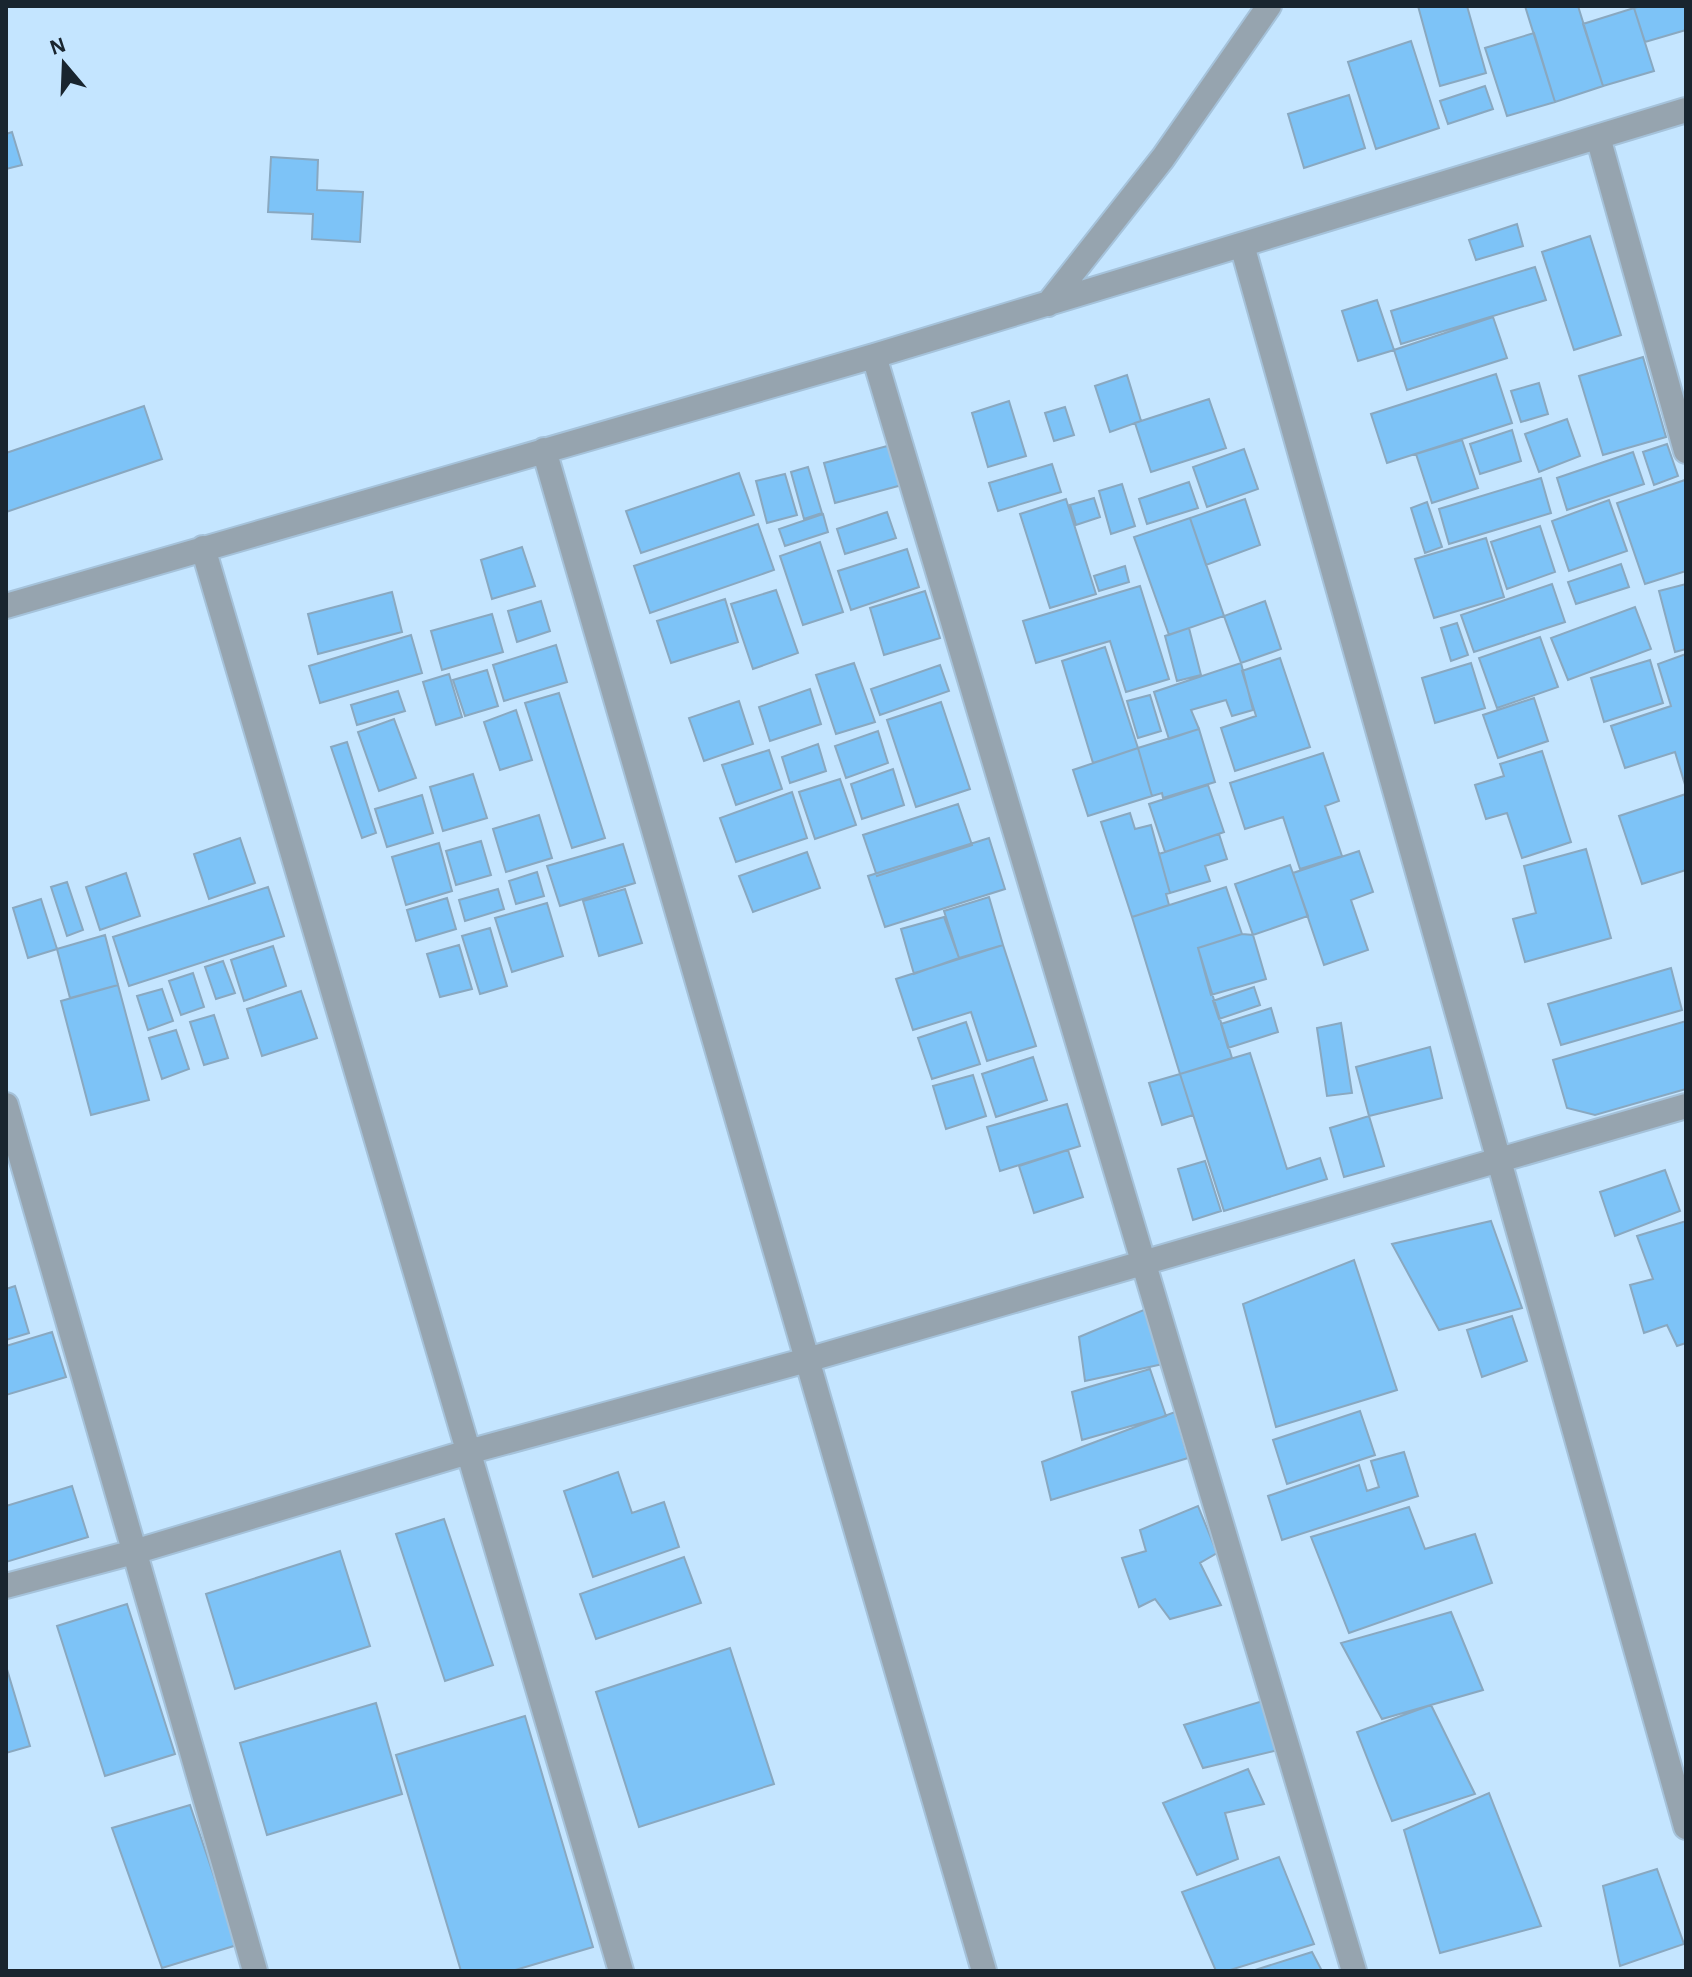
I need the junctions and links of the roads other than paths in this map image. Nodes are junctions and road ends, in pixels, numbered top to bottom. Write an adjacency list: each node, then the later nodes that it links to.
1 (1269, 6): 5 (street)
2 (1686, 110): 3 (street)
3 (1598, 137): 4 (street); 8 (street)
4 (1242, 245): 5 (street); 13 (street)
5 (1048, 304): 6 (street)
6 (874, 356): 7 (street); 14 (street)
7 (544, 450): 9 (street); 15 (street)
8 (1686, 451)
9 (203, 548): 10 (street); 16 (street)
10 (6, 606)
11 (6, 1105): 17 (street)
12 (1686, 1106): 13 (street)
13 (1499, 1160): 14 (street); 19 (street)
14 (1142, 1261): 15 (street); 23 (street)
15 (807, 1360): 16 (street); 22 (street)
16 (468, 1452): 17 (street); 21 (street)
17 (134, 1552): 18 (street); 20 (street)
18 (6, 1586)
19 (1686, 1827)
20 (255, 1971)
21 (621, 1971)
22 (984, 1971)
23 (1354, 1971)

